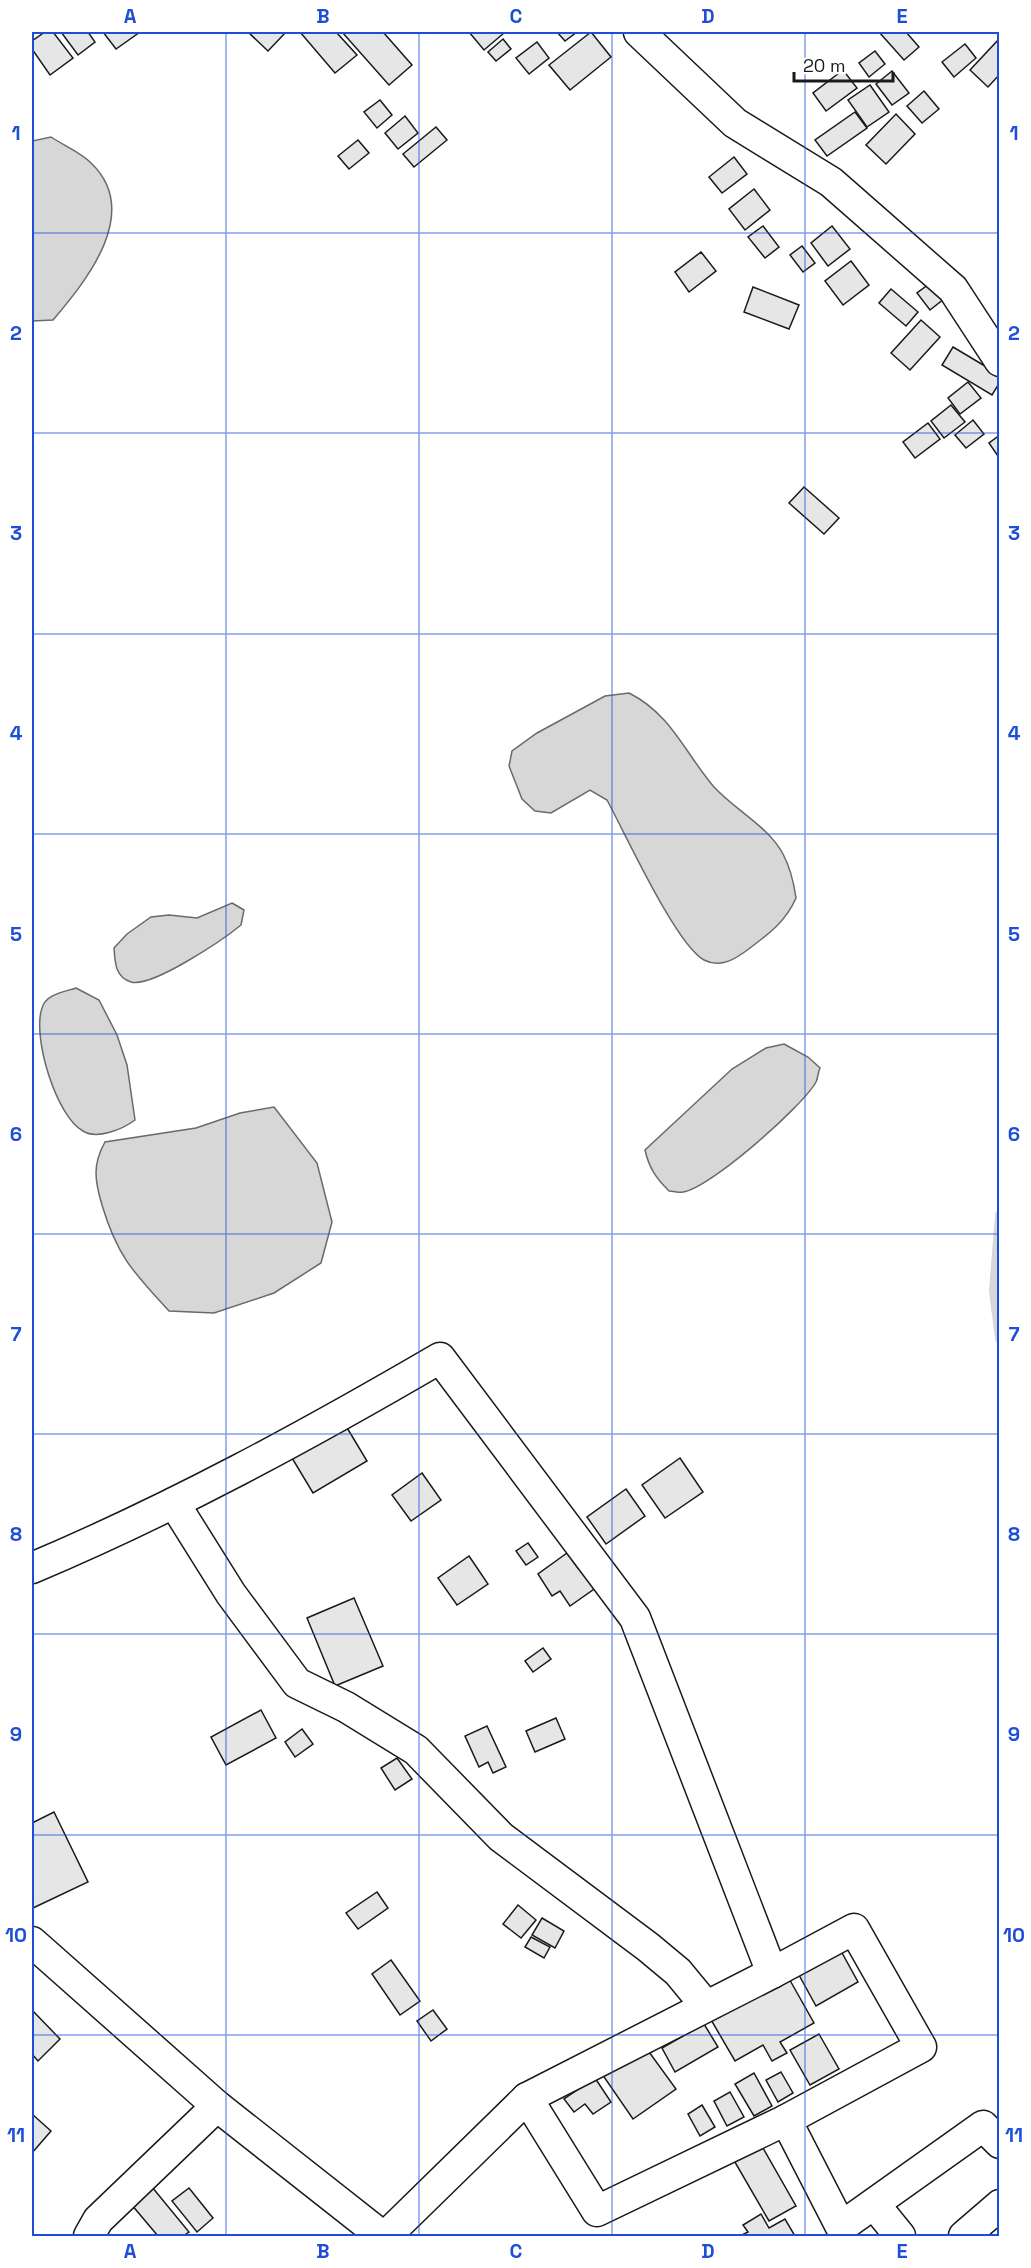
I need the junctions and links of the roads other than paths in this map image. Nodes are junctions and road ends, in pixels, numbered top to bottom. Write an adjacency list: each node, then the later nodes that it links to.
1 (639, 32): 2 (street)
2 (999, 361)
3 (174, 1503): 4 (street); 6 (street); 7 (street)
4 (32, 1568)
5 (32, 1942): 9 (street)
6 (772, 1973): 7 (street); 10 (street)
7 (706, 2006): 8 (street)
8 (527, 2098): 10 (street); 15 (street)
9 (217, 2106): 14 (street); 15 (street)
10 (786, 2120): 12 (street)
11 (999, 2143): 12 (street)
12 (874, 2204): 16 (street)
13 (999, 2205): 17 (street)
14 (89, 2236)
15 (384, 2236)
16 (900, 2236)
17 (964, 2236)

